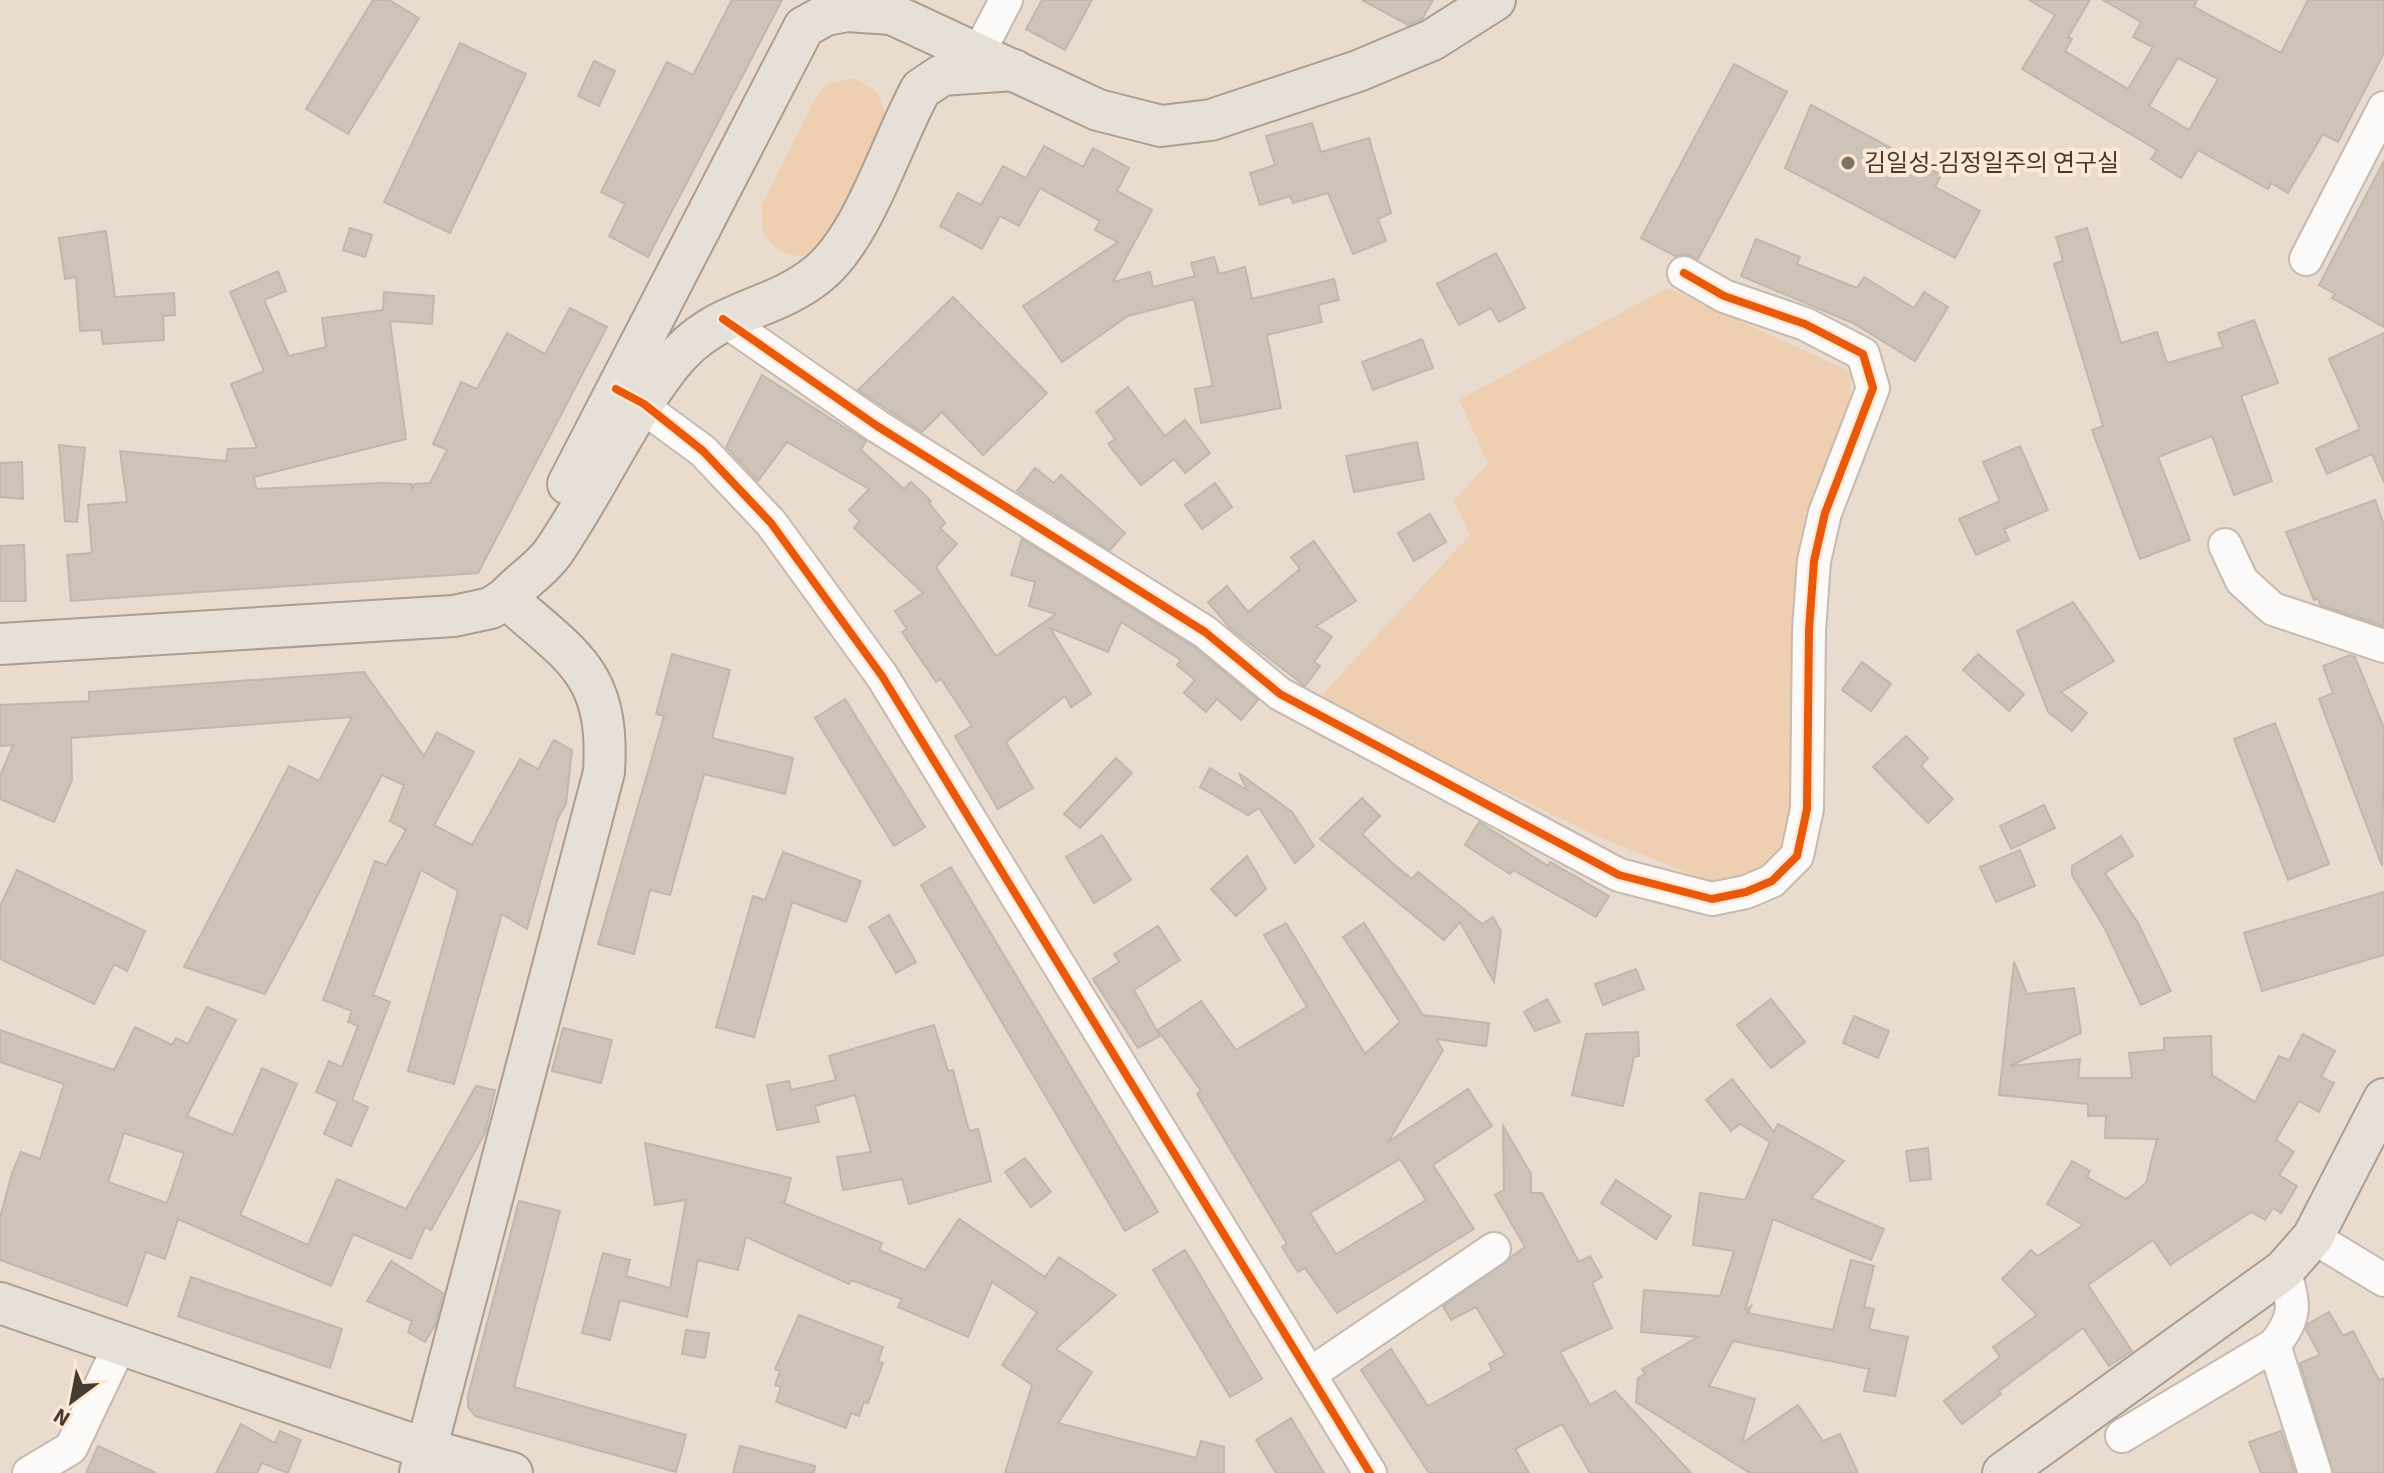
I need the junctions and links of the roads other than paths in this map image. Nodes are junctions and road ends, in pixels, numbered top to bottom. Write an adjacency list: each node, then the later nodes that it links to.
1 (1006, 0): 4 (street)
2 (1495, 0): 5 (main road)
3 (896, 7): 4 (main road); 10 (main road)
4 (978, 54): 5 (main road)
5 (1014, 70): 9 (main road)
6 (2384, 108): 7 (street)
7 (2306, 259)
8 (1684, 273): 9 (street)
9 (723, 319): 10 (main road)
10 (630, 396): 12 (main road); 23 (street)
11 (2225, 545): 14 (street)
12 (512, 591): 13 (main road); 25 (main road)
13 (0, 644)
14 (2384, 646)
15 (2384, 1099): 16 (main road)
16 (2313, 1237): 18 (main road); 19 (street)
17 (1494, 1249): 23 (street)
18 (2284, 1270): 22 (street); 29 (main road)
19 (2384, 1280)
20 (0, 1303): 21 (main road)
21 (120, 1345): 25 (main road); 26 (street)
22 (2274, 1345): 24 (street); 30 (street)
23 (1310, 1374): 28 (street)
24 (2122, 1436)
25 (423, 1461): 27 (main road)
26 (29, 1473)
27 (512, 1473)
28 (1370, 1473)
29 (2003, 1473)
30 (2315, 1473)

